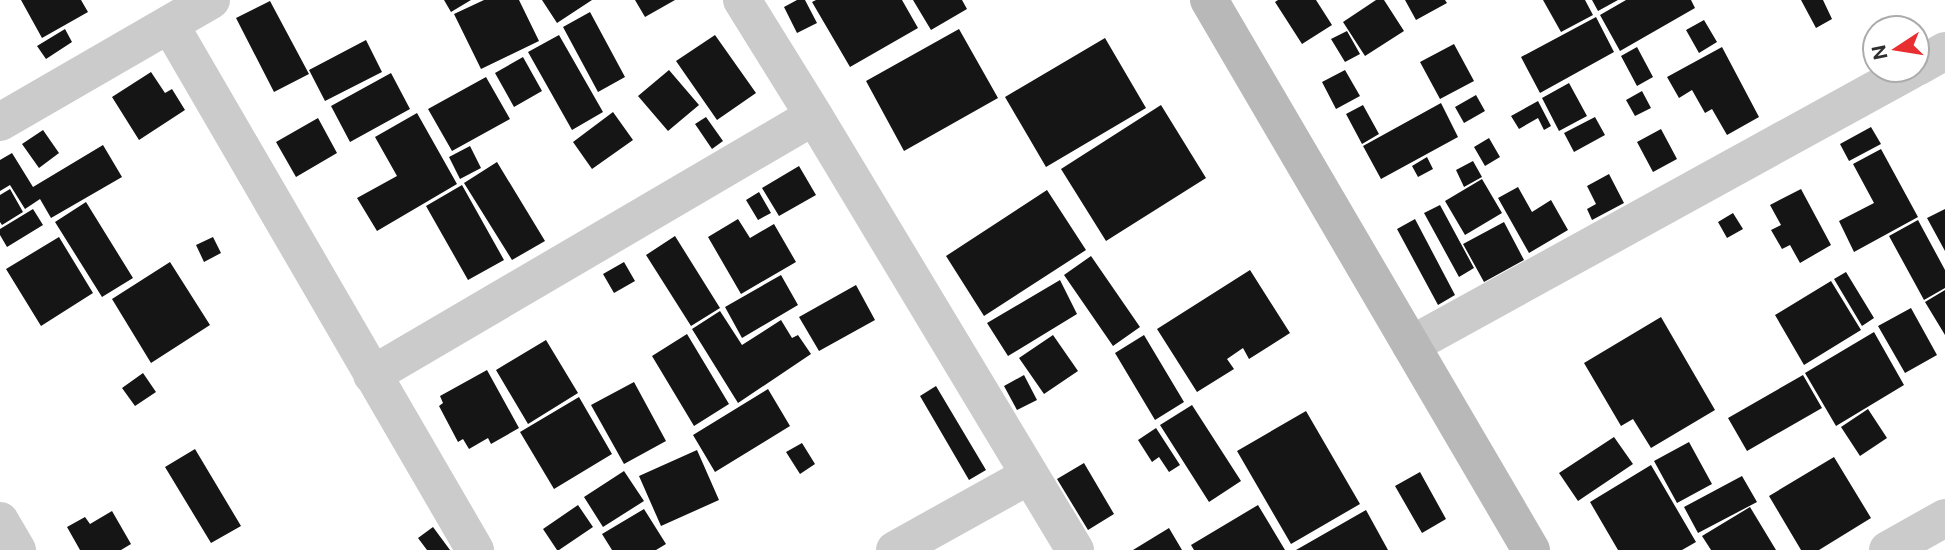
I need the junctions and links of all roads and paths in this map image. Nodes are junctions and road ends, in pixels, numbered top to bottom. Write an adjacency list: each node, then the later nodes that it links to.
1 (211, 0): 4 (street)
2 (742, 0): 6 (street)
3 (1209, 0): 8 (street)
4 (170, 25): 7 (street); 9 (street)
5 (1886, 84): 8 (street)
6 (814, 116): 9 (street); 10 (street)
7 (0, 122)
8 (1411, 345): 17 (street)
9 (372, 376): 14 (street)
10 (1030, 475): 15 (street); 16 (street)
11 (1945, 518): 18 (street)
12 (0, 520): 13 (street)
13 (17, 550)
14 (475, 550)
15 (895, 550)
16 (1075, 550)
17 (1531, 550)
18 (1888, 550)

